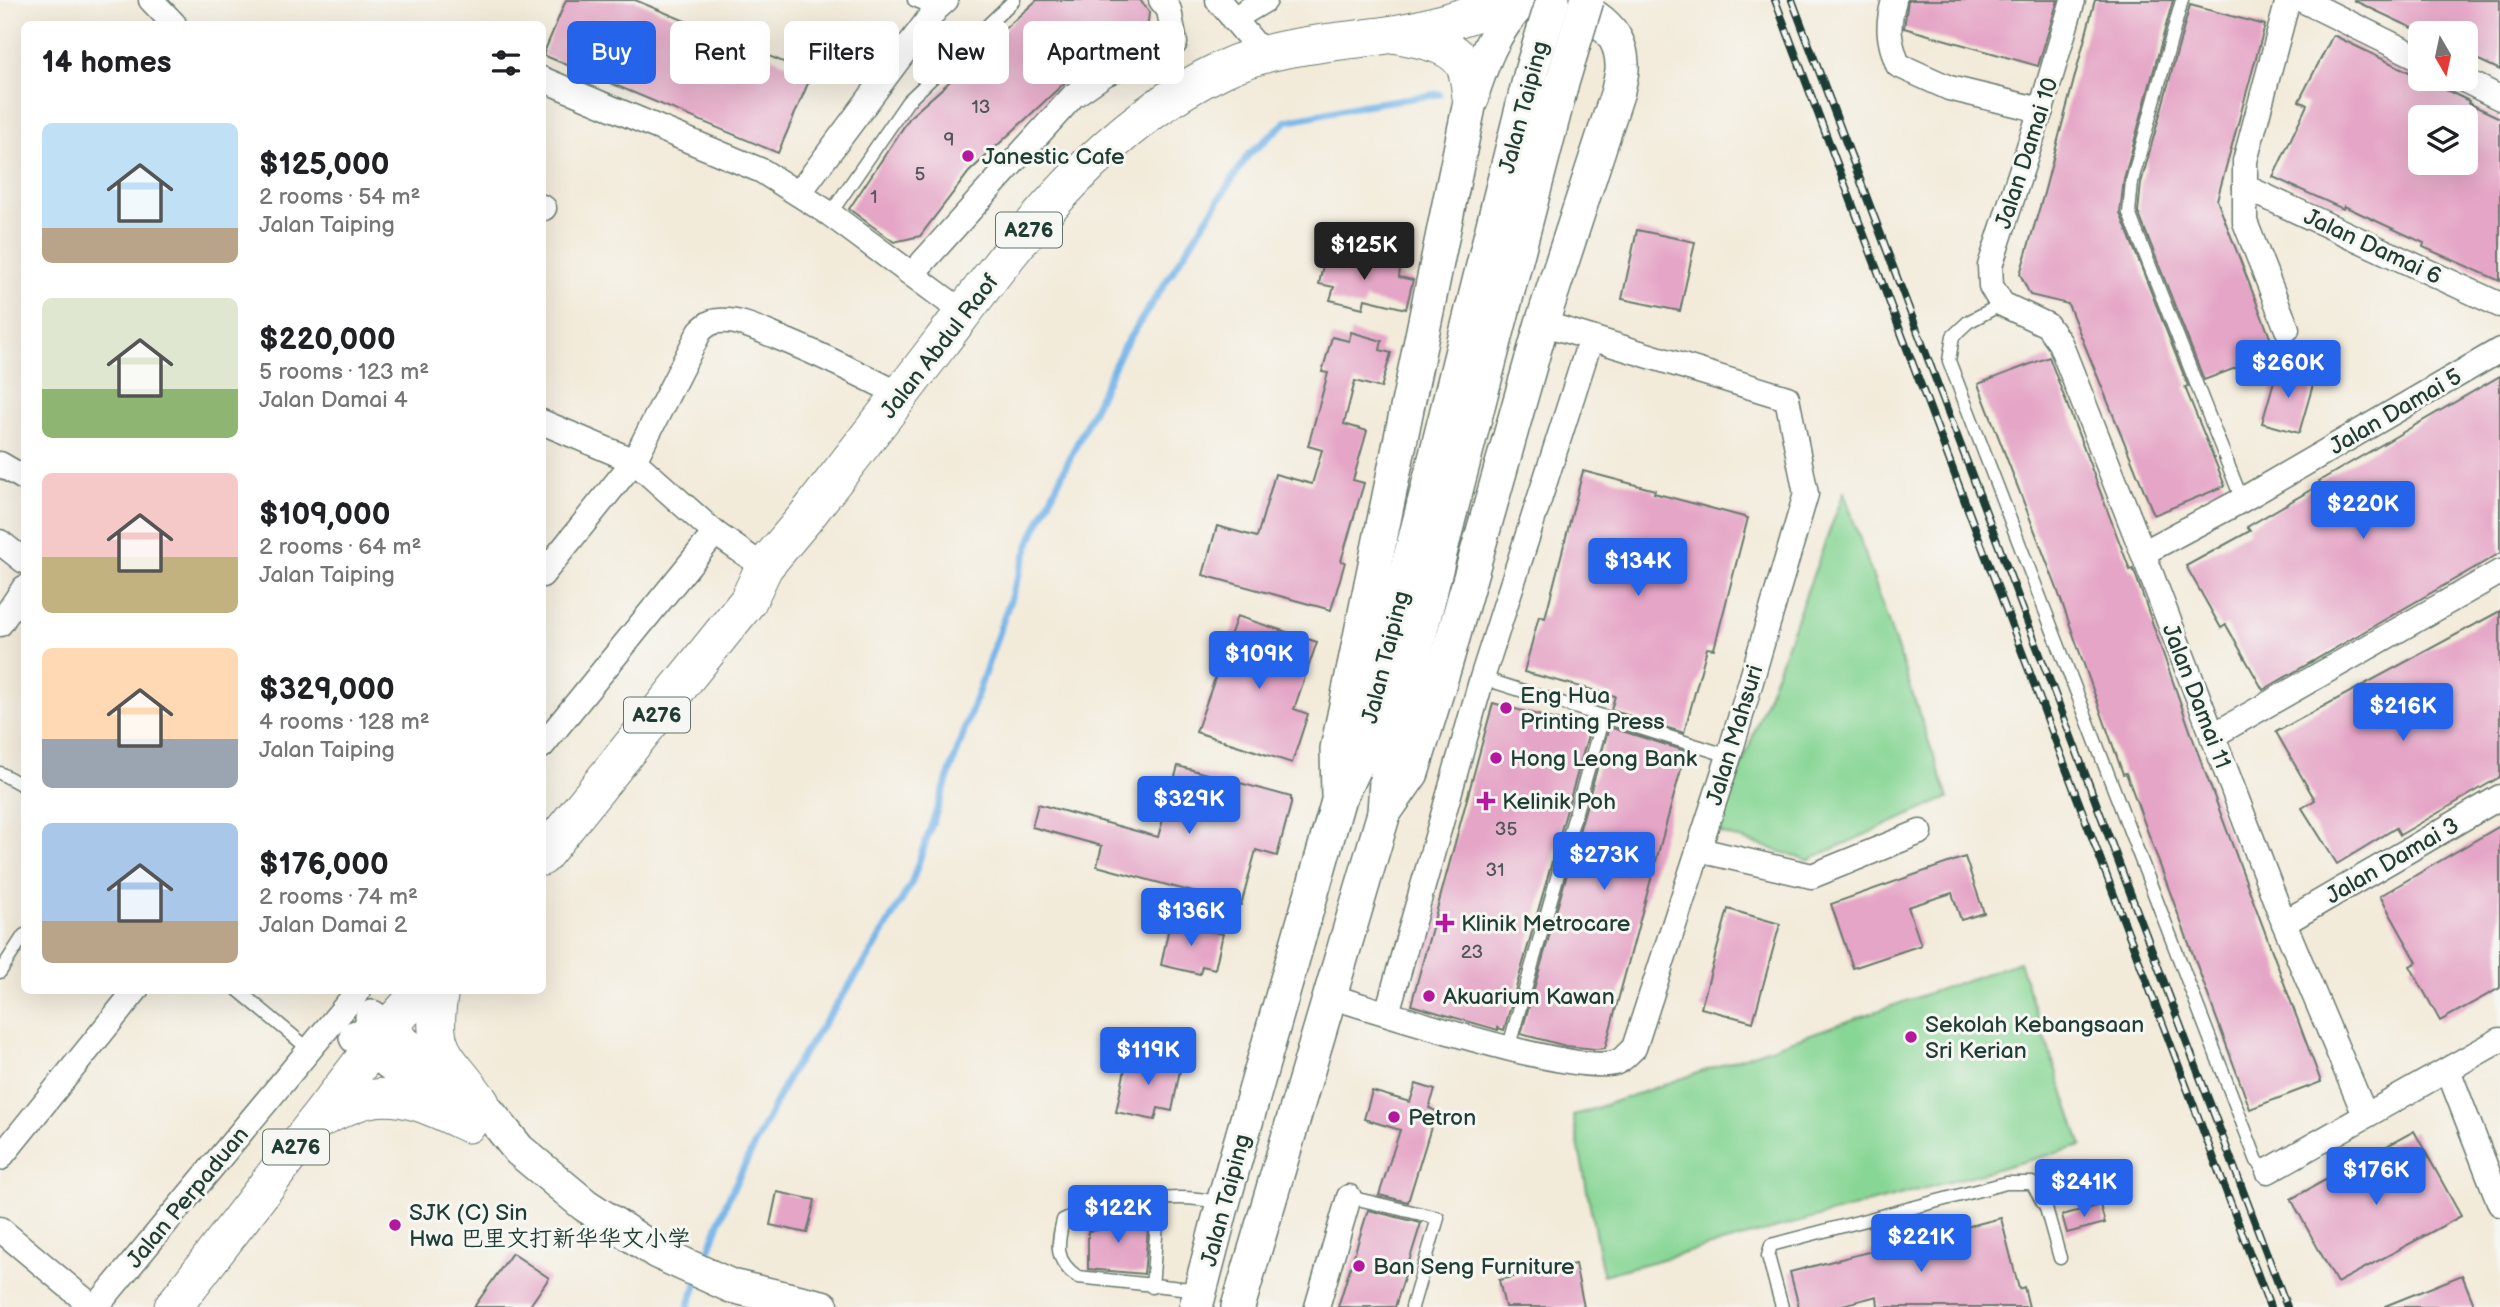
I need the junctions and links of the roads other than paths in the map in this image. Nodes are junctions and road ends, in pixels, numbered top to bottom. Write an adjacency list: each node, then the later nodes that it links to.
1 (151, 0): 18 (street)
2 (1014, 0): 29 (lane)
3 (1161, 0): 30 (street)
4 (1218, 0): 17 (street)
5 (1265, 0): 17 (street)
6 (1516, 0): 19 (main road)
7 (1524, 0): 24 (main road)
8 (1547, 0): 34 (main road)
9 (1553, 0): 44 (main road, Jalan Taiping, bridge)
10 (1587, 0): 44 (main road, Jalan Taiping, bridge)
11 (1894, 0): 26 (street)
12 (2073, 0): 26 (street, Jalan Damai 10)
13 (2182, 0): 43 (lane)
14 (2288, 0): 27 (street)
15 (2302, 0): 20 (street)
16 (932, 3): 28 (street)
17 (1233, 19): 21 (street)
18 (171, 21)
19 (1394, 34): 21 (main road, Jalan Abdul Raof / A276); 24 (main road)
20 (2408, 52)
21 (1264, 55): 33 (main road, Jalan Abdul Raof / A276)
22 (546, 81): 28 (street)
23 (2478, 87): 25 (street)
24 (1471, 97): 63 (main road)
25 (2500, 98)
26 (2041, 110): 31 (street, Jalan Damai 10)
27 (2245, 187): 32 (street, Jalan Damai 6); 35 (street)
28 (799, 193): 29 (street)
29 (830, 214): 30 (street)
30 (913, 273): 33 (street)
31 (2002, 304): 47 (street, Jalan Damai 11); 86 (lane)
32 (2500, 305)
33 (964, 313): 38 (main road, Jalan Abdul Raof / A276)
34 (1542, 323): 36 (street); 54 (main road)
35 (2287, 329)
36 (1591, 338): 55 (street); 59 (street, Jalan Mahsuri)
37 (2500, 350): 43 (street, Jalan Damai 5)
38 (901, 395): 40 (street); 49 (main road, Jalan Abdul Raof / A276)
39 (546, 424): 40 (street)
40 (634, 461): 45 (street); 50 (street)
41 (0, 464): 42 (street)
42 (21, 476)
43 (2242, 500): 47 (street, Jalan Damai 5)
44 (1438, 506): 63 (main road, Jalan Taiping); 64 (main road, Jalan Taiping)
45 (715, 533): 49 (street); 58 (street)
46 (0, 542): 48 (street)
47 (2143, 553): 57 (street, Jalan Damai 11)
48 (21, 559)
49 (764, 568): 66 (main road, Jalan Abdul Raof / A276)
50 (546, 570)
51 (2500, 572): 57 (street)
52 (21, 592): 53 (street)
53 (0, 624)
54 (1445, 666): 55 (street); 64 (main road)
55 (1482, 678): 56 (lane); 76 (street)
56 (1603, 717): 59 (lane); 79 (lane)
57 (2212, 736): 68 (street, Jalan Damai 11)
58 (546, 741)
59 (1729, 757): 67 (street, Jalan Mahsuri)
60 (0, 773): 61 (lane)
61 (21, 784)
62 (2500, 797): 68 (street, Jalan Damai 3)
63 (1338, 801): 89 (main road, Jalan Taiping)
64 (1384, 813): 75 (main road, Jalan Taiping)
65 (1920, 832): 67 (street)
66 (547, 835)
67 (1699, 850): 79 (street, Jalan Mahsuri)
68 (2284, 923): 83 (street, Jalan Damai 11)
69 (21, 940): 70 (lane)
70 (0, 972)
71 (133, 994): 85 (street)
72 (243, 994): 80 (lane)
73 (415, 994): 77 (main road, A276)
74 (439, 994): 82 (main road)
75 (1329, 996): 76 (street); 99 (main road, Jalan Taiping)
76 (1387, 1013): 79 (street)
77 (373, 1019): 80 (street, Jalan Perpaduan); 82 (main road); 84 (main road, A276); 96 (main road, A276)
78 (2500, 1040): 81 (street)
79 (1508, 1049)
80 (310, 1050): 95 (street, Jalan Perpaduan)
81 (2448, 1070): 83 (street); 90 (street)
82 (475, 1114): 84 (main road); 98 (main road)
83 (2365, 1115): 86 (street)
84 (315, 1122): 97 (main road, A276)
85 (0, 1158)
86 (2268, 1171)
87 (1349, 1196): 100 (street); 101 (lane)
88 (1159, 1198): 89 (lane); 93 (lane); 93 (lane)
89 (1223, 1203): 94 (main road, Jalan Taiping)
90 (2500, 1205)
91 (0, 1229): 95 (street)
92 (2060, 1258): 102 (lane)
93 (1152, 1287): 94 (lane)
94 (1196, 1299)
95 (94, 1307)
96 (150, 1307)
97 (173, 1307)
98 (821, 1307)
99 (1238, 1307)
100 (1317, 1307)
101 (1412, 1307)
102 (1782, 1307)

